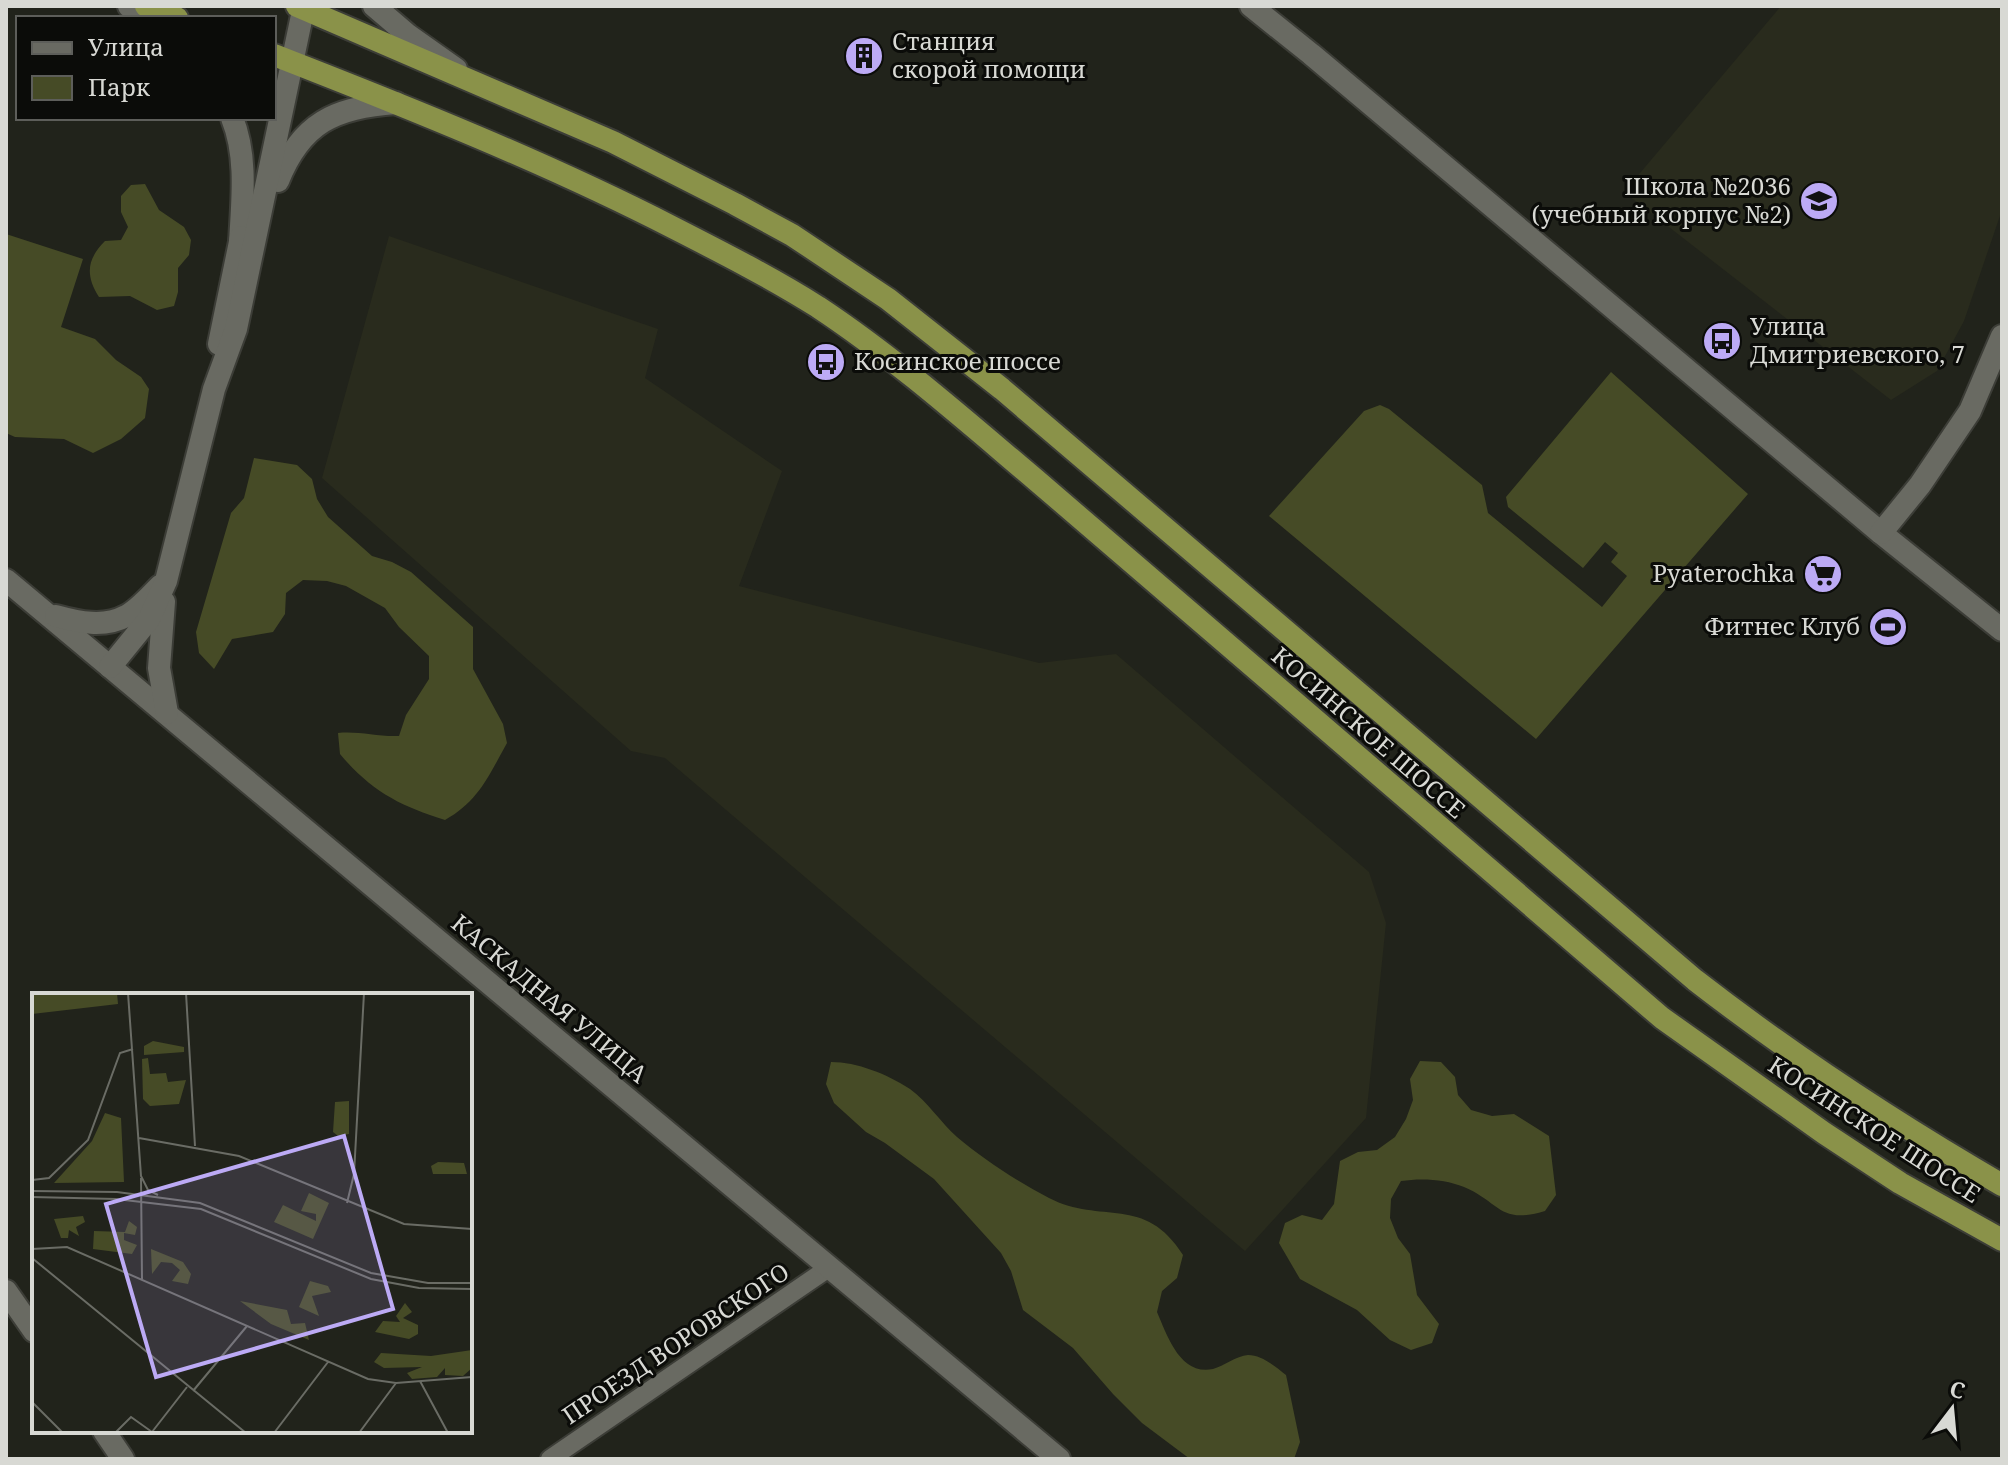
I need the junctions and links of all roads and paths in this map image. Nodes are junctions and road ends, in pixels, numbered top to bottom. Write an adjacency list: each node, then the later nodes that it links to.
1 (129, 6): 6 (street)
2 (146, 6): 7 (highway)
3 (374, 6): 9 (street)
4 (1251, 6): 17 (street)
5 (299, 7): 8 (street); 9 (highway, КОСИНСКОЕ ШОССЕ)
6 (146, 16)
7 (172, 16)
8 (280, 63): 10 (street); 11 (highway, КОСИНСКОЕ ШОССЕ)
9 (467, 77): 24 (highway, КОСИНСКОЕ ШОССЕ)
10 (276, 85)
11 (396, 103): 15 (street); 25 (highway, КОСИНСКОЕ ШОССЕ)
12 (233, 120): 15 (street)
13 (266, 120): 15 (street)
14 (270, 120): 15 (street)
15 (247, 244): 19 (street)
16 (2002, 336): 17 (street)
17 (1881, 533): 21 (street)
18 (6, 580): 20 (street, КАСКАДНАЯ УЛИЦА)
19 (166, 581): 20 (street); 22 (street); 23 (street)
20 (47, 613): 22 (street, КАСКАДНАЯ УЛИЦА)
21 (2002, 630)
22 (110, 667): 23 (street, КАСКАДНАЯ УЛИЦА)
23 (167, 713): 26 (street, КАСКАДНАЯ УЛИЦА)
24 (2002, 1185)
25 (2002, 1240)
26 (830, 1267): 31 (street, ПРОЕЗД ВОРОВСКОГО); 32 (street, КАСКАДНАЯ УЛИЦА)
27 (6, 1291): 28 (street)
28 (32, 1328)
29 (105, 1433): 30 (street)
30 (123, 1459)
31 (550, 1459)
32 (1059, 1459)

